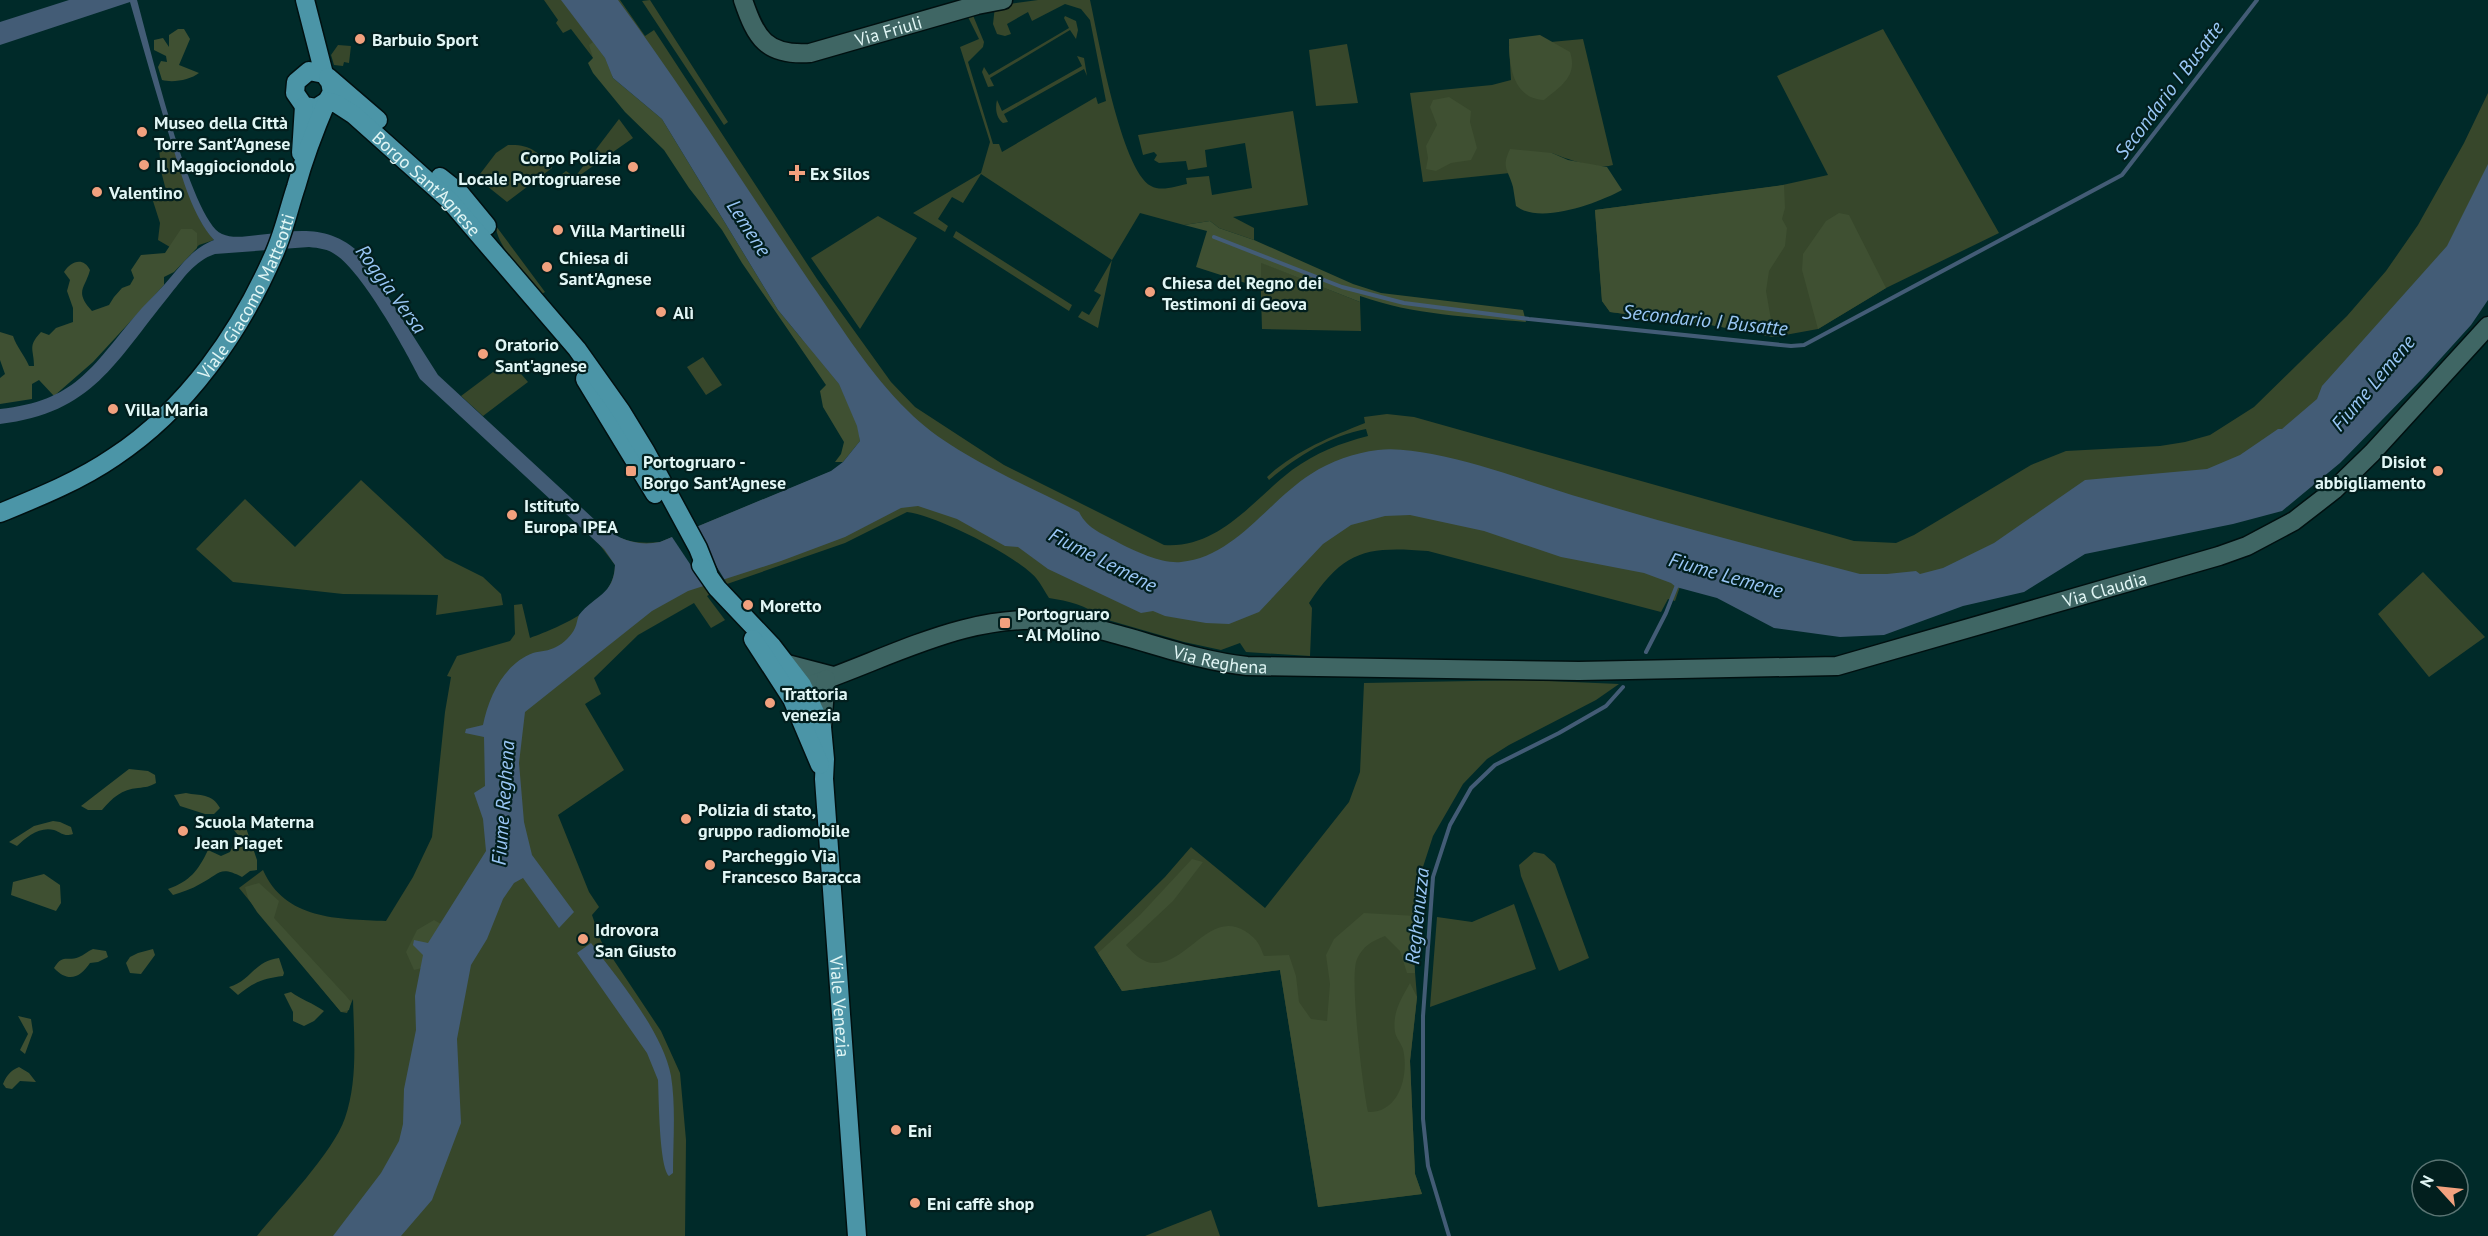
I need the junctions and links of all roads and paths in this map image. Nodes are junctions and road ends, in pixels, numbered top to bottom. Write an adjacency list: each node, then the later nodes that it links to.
1 (742, 0): 2 (street, Via Friuli)
2 (1004, 0)
3 (304, 73): 4 (main road); 4 (main road); 6 (main road)
4 (326, 76): 5 (main road); 8 (main road, Borgo Sant'Agnese)
5 (327, 101): 6 (main road); 7 (main road, Viale Giacomo Matteotti); 8 (main road, Borgo Sant'Agnese)
6 (304, 106): 7 (main road, Viale Giacomo Matteotti)
7 (296, 184): 10 (main road, Viale Giacomo Matteotti)
8 (517, 277): 11 (main road, Borgo Sant'Agnese)
9 (2488, 326): 15 (street, Via Claudia)
10 (0, 513)
11 (712, 580): 12 (main road, Viale Venezia)
12 (731, 604): 13 (main road, Viale Venezia); 14 (main road, Viale Venezia)
13 (757, 644): 17 (street, Viale Venezia); 18 (main road, Viale Venezia)
14 (787, 664): 16 (street); 17 (main road, Viale Venezia)
15 (1639, 671): 16 (street, Via Reghena)
16 (825, 675): 17 (street, Via Reghena); 19 (street, Viale Venezia)
17 (802, 685): 18 (street, Viale Venezia); 19 (main road, Viale Venezia)
18 (802, 722): 20 (main road, Viale Venezia)
19 (822, 727): 20 (main road, Viale Venezia)
20 (824, 779): 21 (main road, Viale Venezia)
21 (857, 1236)

